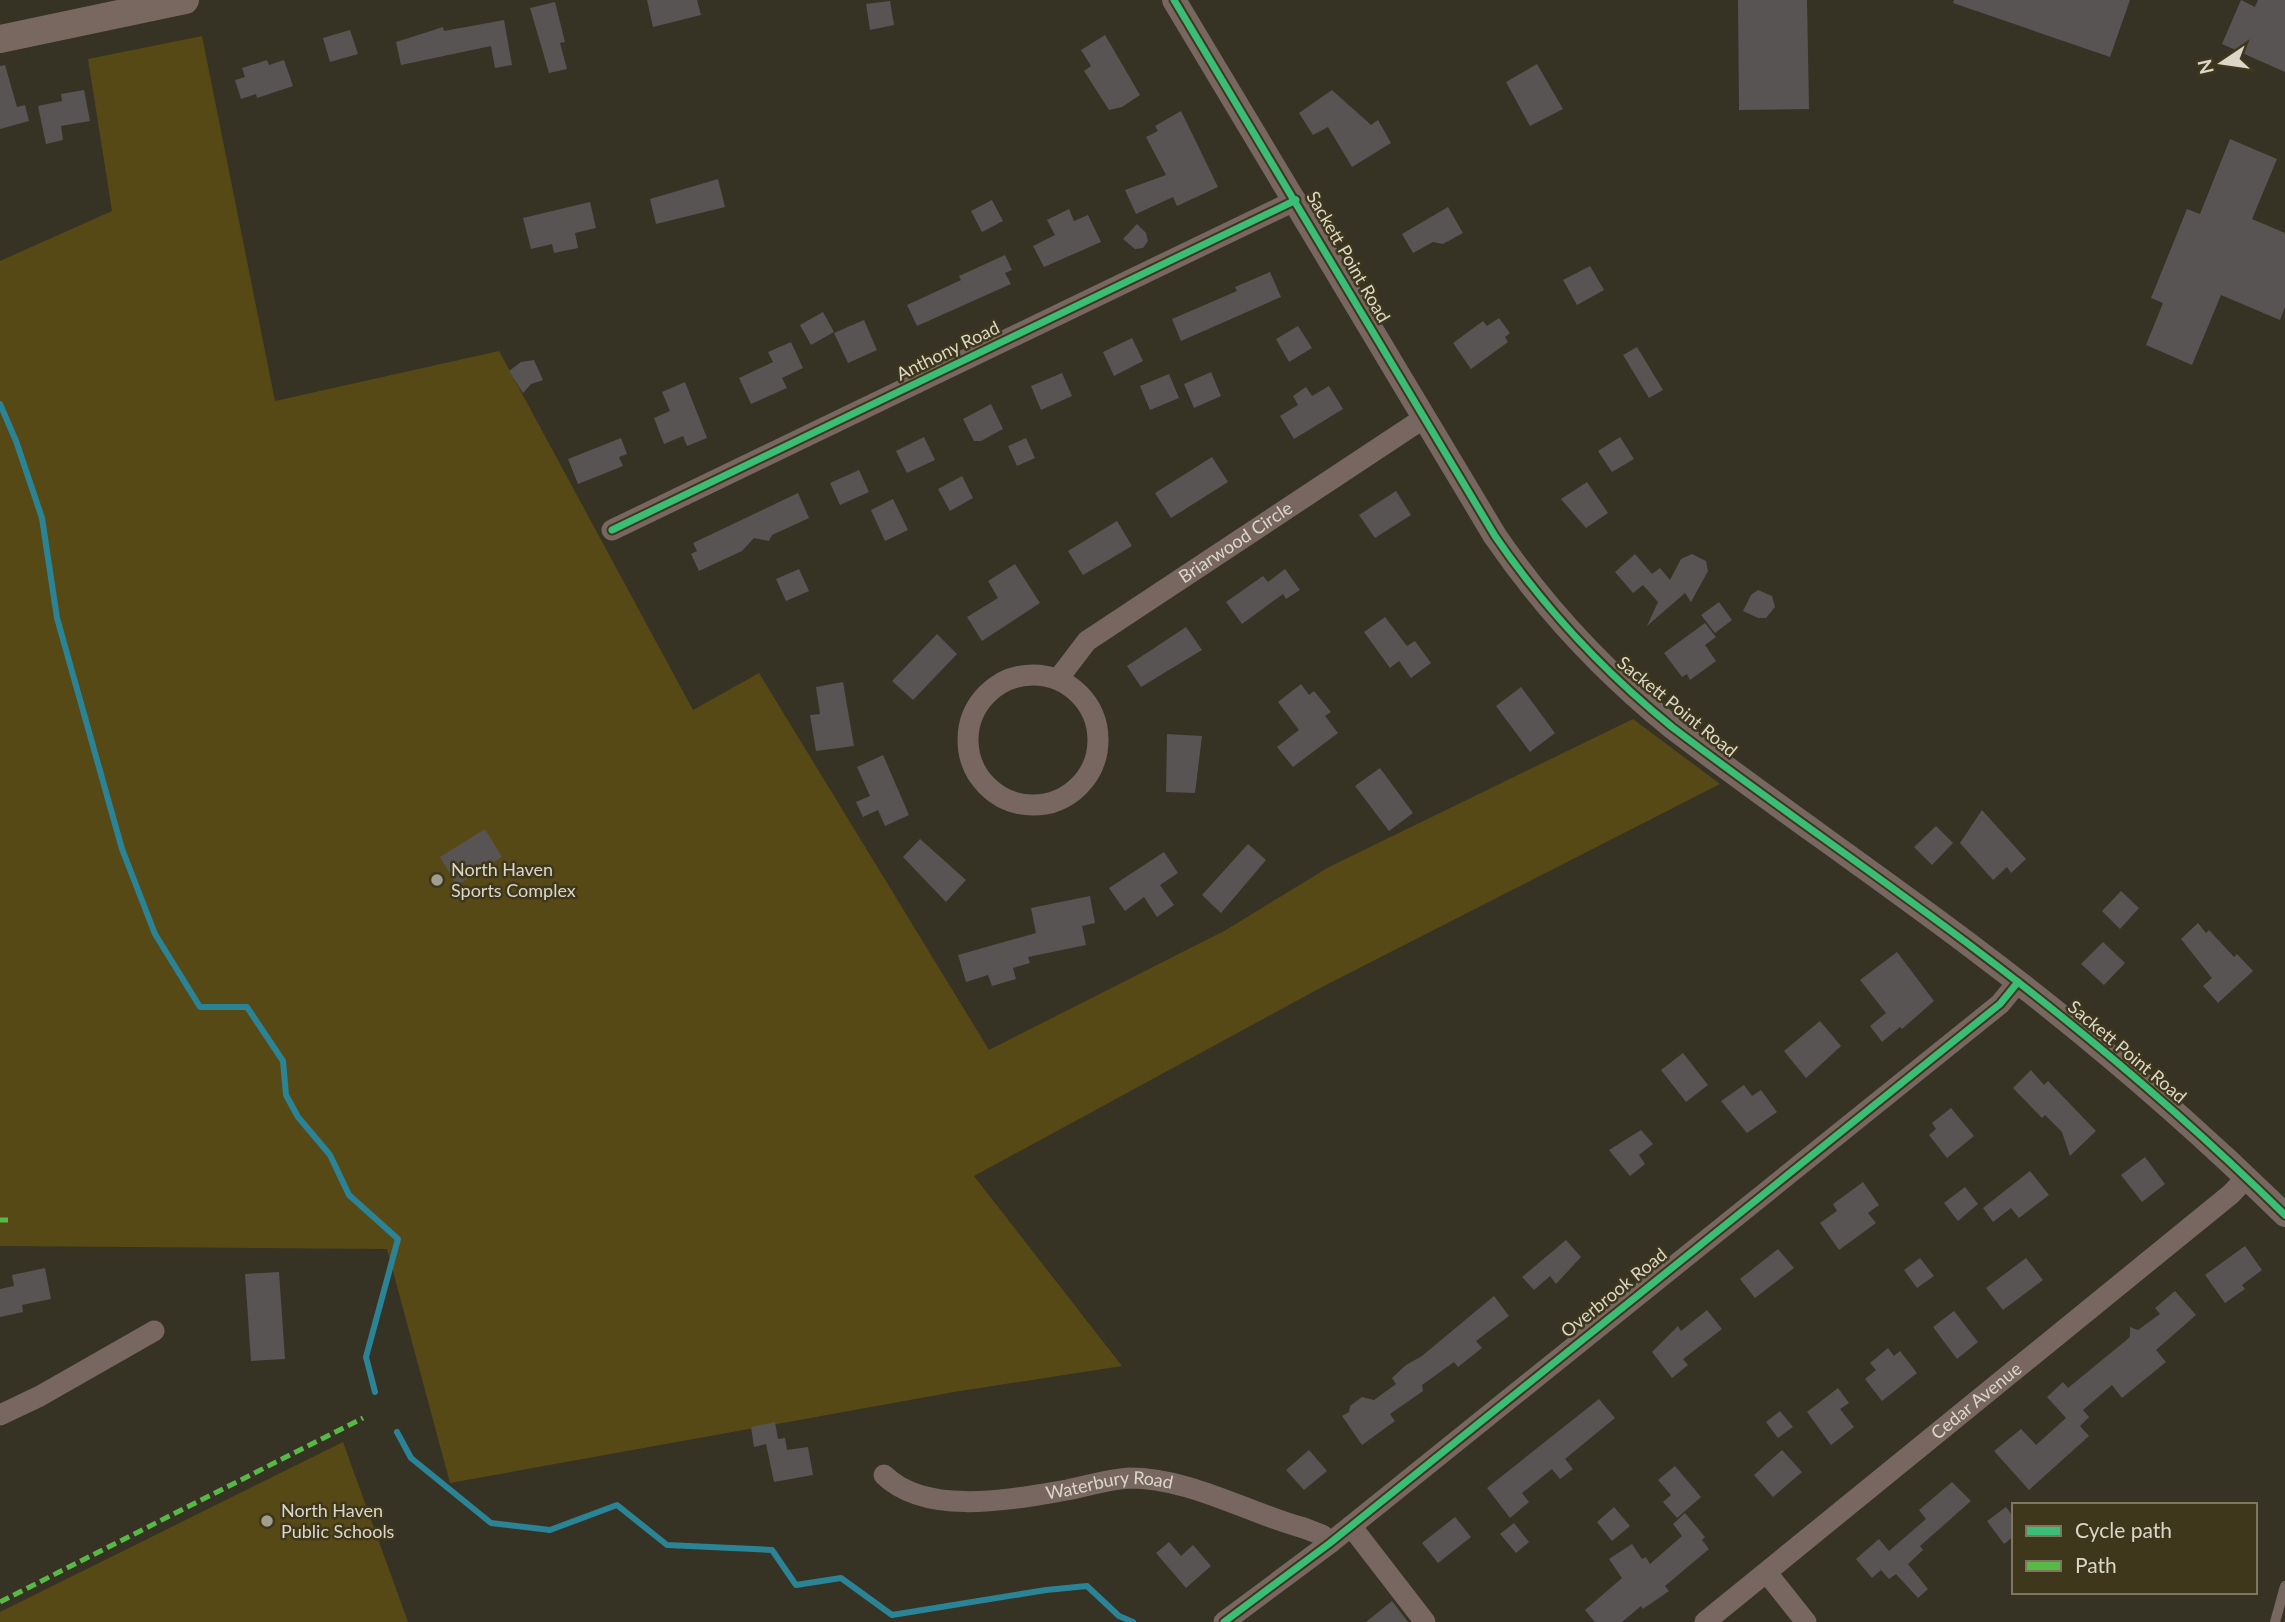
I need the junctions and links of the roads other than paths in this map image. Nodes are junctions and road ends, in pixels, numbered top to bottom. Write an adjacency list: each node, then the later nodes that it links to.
1 (185, 0): 3 (main road)
2 (1174, 0): 4 (street, Sackett Point Road)
3 (0, 38)
4 (1296, 200): 5 (street, Sackett Point Road); 6 (street, Anthony Road)
5 (1424, 418): 7 (street, Briarwood Circle); 8 (street, Sackett Point Road)
6 (612, 530)
7 (1058, 679): 7 (street)
8 (2018, 982): 9 (street, Sackett Point Road); 14 (street, Overbrook Road)
9 (2247, 1177): 10 (street, Sackett Point Road); 16 (street, Cedar Avenue)
10 (2285, 1215)
11 (154, 1331): 12 (street)
12 (0, 1415)
13 (884, 1475): 15 (street, Waterbury Road)
14 (1351, 1526): 15 (street, Overbrook Road); 19 (street)
15 (1330, 1543): 18 (street, Overbrook Road)
16 (1767, 1573): 20 (street, Cedar Avenue); 21 (street)
17 (2285, 1586): 22 (lane)
18 (1224, 1622)
19 (1425, 1622)
20 (1705, 1622)
21 (1806, 1622)
22 (2275, 1622)

